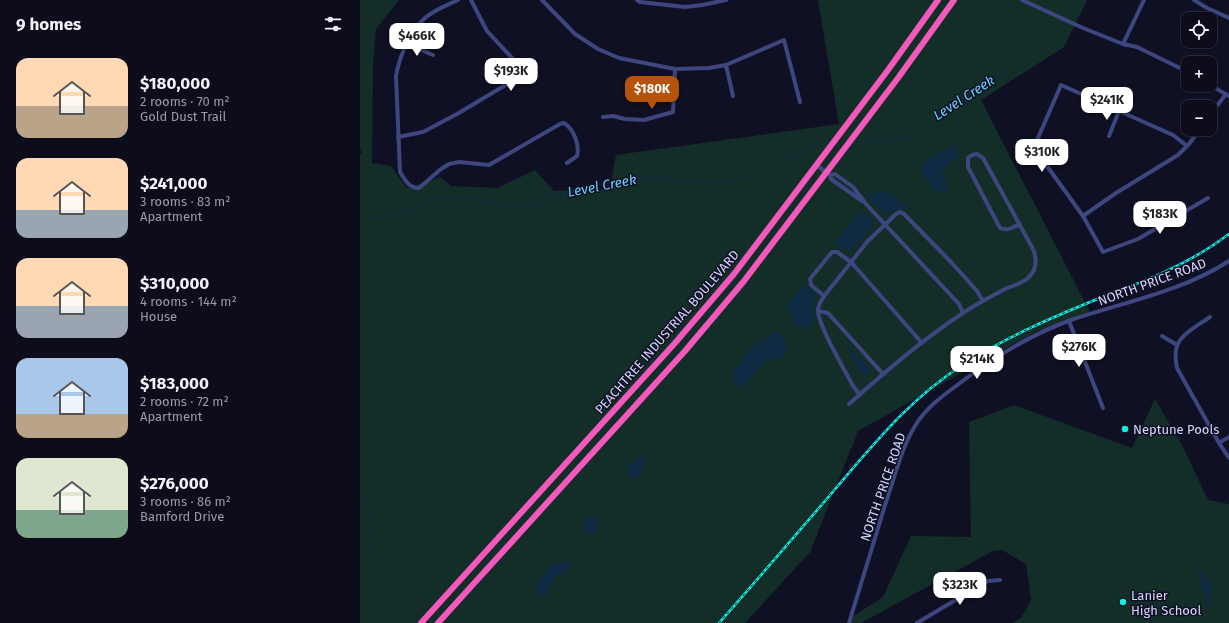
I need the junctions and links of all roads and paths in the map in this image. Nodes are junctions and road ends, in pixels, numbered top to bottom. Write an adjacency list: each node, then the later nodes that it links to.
1 (458, 0): 12 (street)
2 (470, 0): 27 (street)
3 (542, 0): 16 (street)
4 (637, 0): 5 (street)
5 (726, 0)
6 (938, 0): 30 (highway, PEACHTREE INDUSTRIAL BOULEVARD)
7 (954, 0): 31 (highway, PEACHTREE INDUSTRIAL BOULEVARD)
8 (1022, 0): 13 (street)
9 (1144, 0): 13 (street)
10 (1194, 0): 11 (street)
11 (1229, 18)
12 (407, 44): 14 (street); 27 (street)
13 (1123, 44): 17 (street)
14 (433, 55)
15 (726, 65): 16 (street); 20 (street); 21 (street)
16 (675, 69): 24 (street)
17 (1181, 69)
18 (1217, 89): 19 (street)
19 (1227, 95): 22 (street)
20 (733, 96)
21 (800, 102)
22 (1217, 107)
23 (1119, 111): 25 (street); 28 (street); 33 (street)
24 (603, 118)
25 (1109, 136)
26 (1195, 136): 28 (street)
27 (398, 137): 29 (street)
28 (1188, 146): 33 (street)
29 (567, 163)
30 (816, 165): 31 (street); 55 (highway, PEACHTREE INDUSTRIAL BOULEVARD)
31 (828, 174): 34 (street); 56 (highway, PEACHTREE INDUSTRIAL BOULEVARD)
32 (1208, 198): 33 (street)
33 (1083, 216)
34 (885, 224): 37 (street); 39 (street); 41 (street)
35 (1020, 224): 35 (street); 39 (street)
36 (1229, 261): 43 (street, NORTH PRICE ROAD)
37 (851, 262): 38 (street); 38 (street); 45 (street)
38 (824, 296): 40 (street)
39 (982, 300): 41 (street)
40 (818, 311): 47 (street); 48 (street)
41 (963, 313): 45 (street)
42 (1210, 317): 46 (street)
43 (1069, 321): 50 (street); 57 (street, NORTH PRICE ROAD)
44 (1162, 336): 46 (street)
45 (922, 343): 47 (street)
46 (1177, 345): 52 (street)
47 (883, 374): 48 (street)
48 (860, 395): 49 (street)
49 (849, 404)
50 (1103, 408)
51 (1229, 437): 52 (street)
52 (1218, 443): 53 (street)
53 (1229, 458)
54 (1000, 580): 58 (street)
55 (421, 623)
56 (438, 623)
57 (849, 623)
58 (917, 623)

